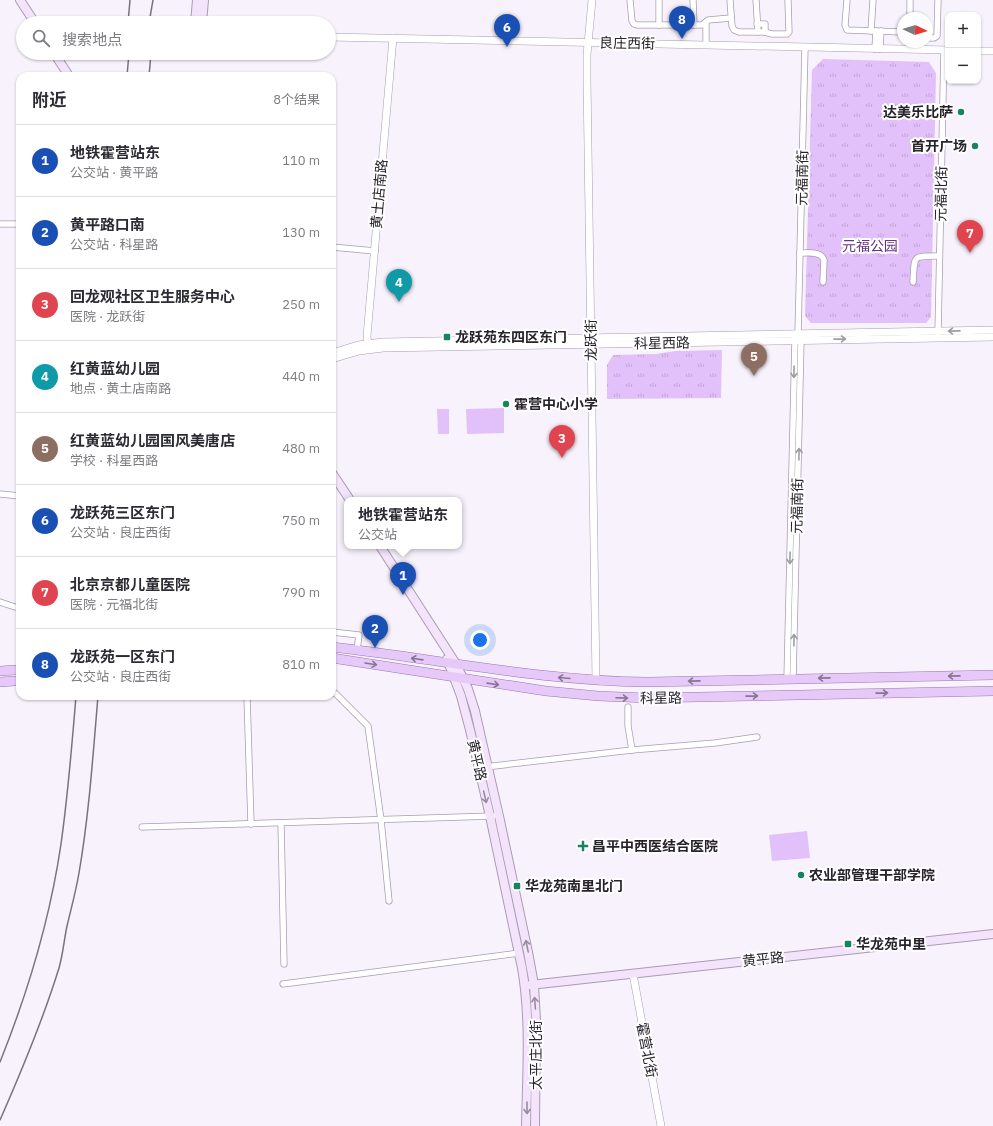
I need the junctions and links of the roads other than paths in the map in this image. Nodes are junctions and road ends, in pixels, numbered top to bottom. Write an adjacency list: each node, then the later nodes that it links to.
1 (20, 0): 17 (main road)
2 (24, 0): 18 (main road)
3 (197, 0): 19 (main road)
4 (204, 0): 20 (main road)
5 (592, 0): 33 (street, 龙跃街)
6 (630, 0): 24 (street)
7 (659, 0): 24 (street)
8 (693, 0): 25 (street)
9 (730, 0): 21 (street)
10 (756, 0): 23 (street)
11 (788, 0): 28 (street)
12 (847, 0): 26 (street)
13 (873, 0): 26 (street)
14 (910, 0): 16 (street)
15 (938, 0): 32 (street)
16 (910, 12)
17 (30, 16)
18 (34, 16)
19 (196, 16)
20 (203, 16)
21 (731, 18): 22 (street); 27 (street)
22 (704, 24): 25 (street); 34 (street)
23 (757, 24): 27 (street); 28 (street)
24 (659, 25): 25 (street)
25 (694, 25)
26 (876, 31): 29 (street); 36 (street)
27 (758, 32): 28 (street)
28 (765, 32)
29 (897, 32)
30 (336, 37): 31 (street, 良庄西街)
31 (393, 38): 33 (street, 良庄西街); 48 (street, 黄土店南路)
32 (933, 38)
33 (588, 42): 34 (street, 良庄西街); 57 (street, 龙跃街)
34 (704, 45): 35 (street, 良庄西街)
35 (805, 47): 36 (street, 良庄西街); 49 (street, 元福南街)
36 (878, 49): 37 (street, 良庄西街)
37 (945, 50)
38 (981, 51): 39 (street)
39 (993, 51)
40 (59, 60): 42 (main road)
41 (64, 60): 43 (main road)
42 (66, 72)
43 (71, 72)
44 (945, 79): 50 (street, 元福北街)
45 (0, 224): 46 (street)
46 (16, 224)
47 (336, 247): 48 (street)
48 (375, 251): 58 (street, 黄土店南路)
49 (800, 253): 51 (street); 56 (street, 元福南街)
50 (939, 256): 52 (street); 54 (street, 元福北街)
51 (823, 282)
52 (913, 282)
53 (993, 330): 54 (street, 科星西路, one-way to 54)
54 (938, 334): 55 (street, 科星西路); 56 (street, 科星西路)
55 (993, 337)
56 (798, 338): 57 (street, 科星西路); 80 (street, 元福南街)
57 (591, 341): 58 (street, 科星西路); 81 (street, 龙跃街)
58 (368, 346): 59 (street, 科星西路); 60 (street, 科星西路)
59 (336, 352)
60 (336, 359)
61 (336, 479): 66 (main road)
62 (336, 485): 65 (main road)
63 (0, 494): 64 (street)
64 (16, 496)
65 (344, 497)
66 (348, 497)
67 (378, 549): 75 (main road, 黄平路)
68 (382, 549): 75 (main road, 黄平路)
69 (0, 602): 70 (street)
70 (15, 607)
71 (336, 632): 73 (street)
72 (336, 647): 73 (main road, 科星路)
73 (357, 650): 75 (main road, 科星路, one-way to 73)
74 (336, 659): 79 (main road, 科星路, one-way to 79)
75 (452, 664): 79 (main road, 黄平路); 81 (main road, 科星路, one-way to 75)
76 (15, 670): 77 (main road)
77 (0, 671)
78 (993, 675): 80 (main road, 科星路, one-way to 80)
79 (459, 678): 84 (main road, 科星路, one-way to 84); 90 (main road, 黄平路); 91 (main road, 黄平路)
80 (790, 679): 81 (main road, 科星路, one-way to 81)
81 (596, 680)
82 (14, 681): 83 (main road)
83 (0, 682)
84 (993, 691)
85 (336, 695): 93 (street)
86 (247, 700): 95 (street)
87 (628, 707): 89 (street)
88 (757, 737): 89 (street)
89 (632, 750): 90 (street)
90 (488, 767): 91 (street); 92 (main road, 黄平路)
91 (478, 768): 92 (main road, 黄平路, one-way to 92)
92 (494, 816): 93 (street); 99 (main road, 黄平路); 103 (main road, 黄平路, one-way to 92)
93 (380, 820): 94 (street); 97 (street)
94 (281, 823): 95 (street); 100 (street)
95 (251, 824): 96 (street)
96 (142, 827)
97 (389, 901)
98 (993, 934): 101 (main road, 黄平路)
99 (519, 953): 102 (street); 104 (main road, 黄平路)
100 (284, 964)
101 (633, 974): 103 (main road, 黄平路); 107 (street, 霍营北街)
102 (283, 984)
103 (534, 984): 104 (main road, 黄平路); 106 (main road, 太平庄北街, one-way to 103)
104 (525, 986): 105 (main road, 太平庄北街, one-way to 105)
105 (526, 1126)
106 (535, 1126)
107 (661, 1126)

